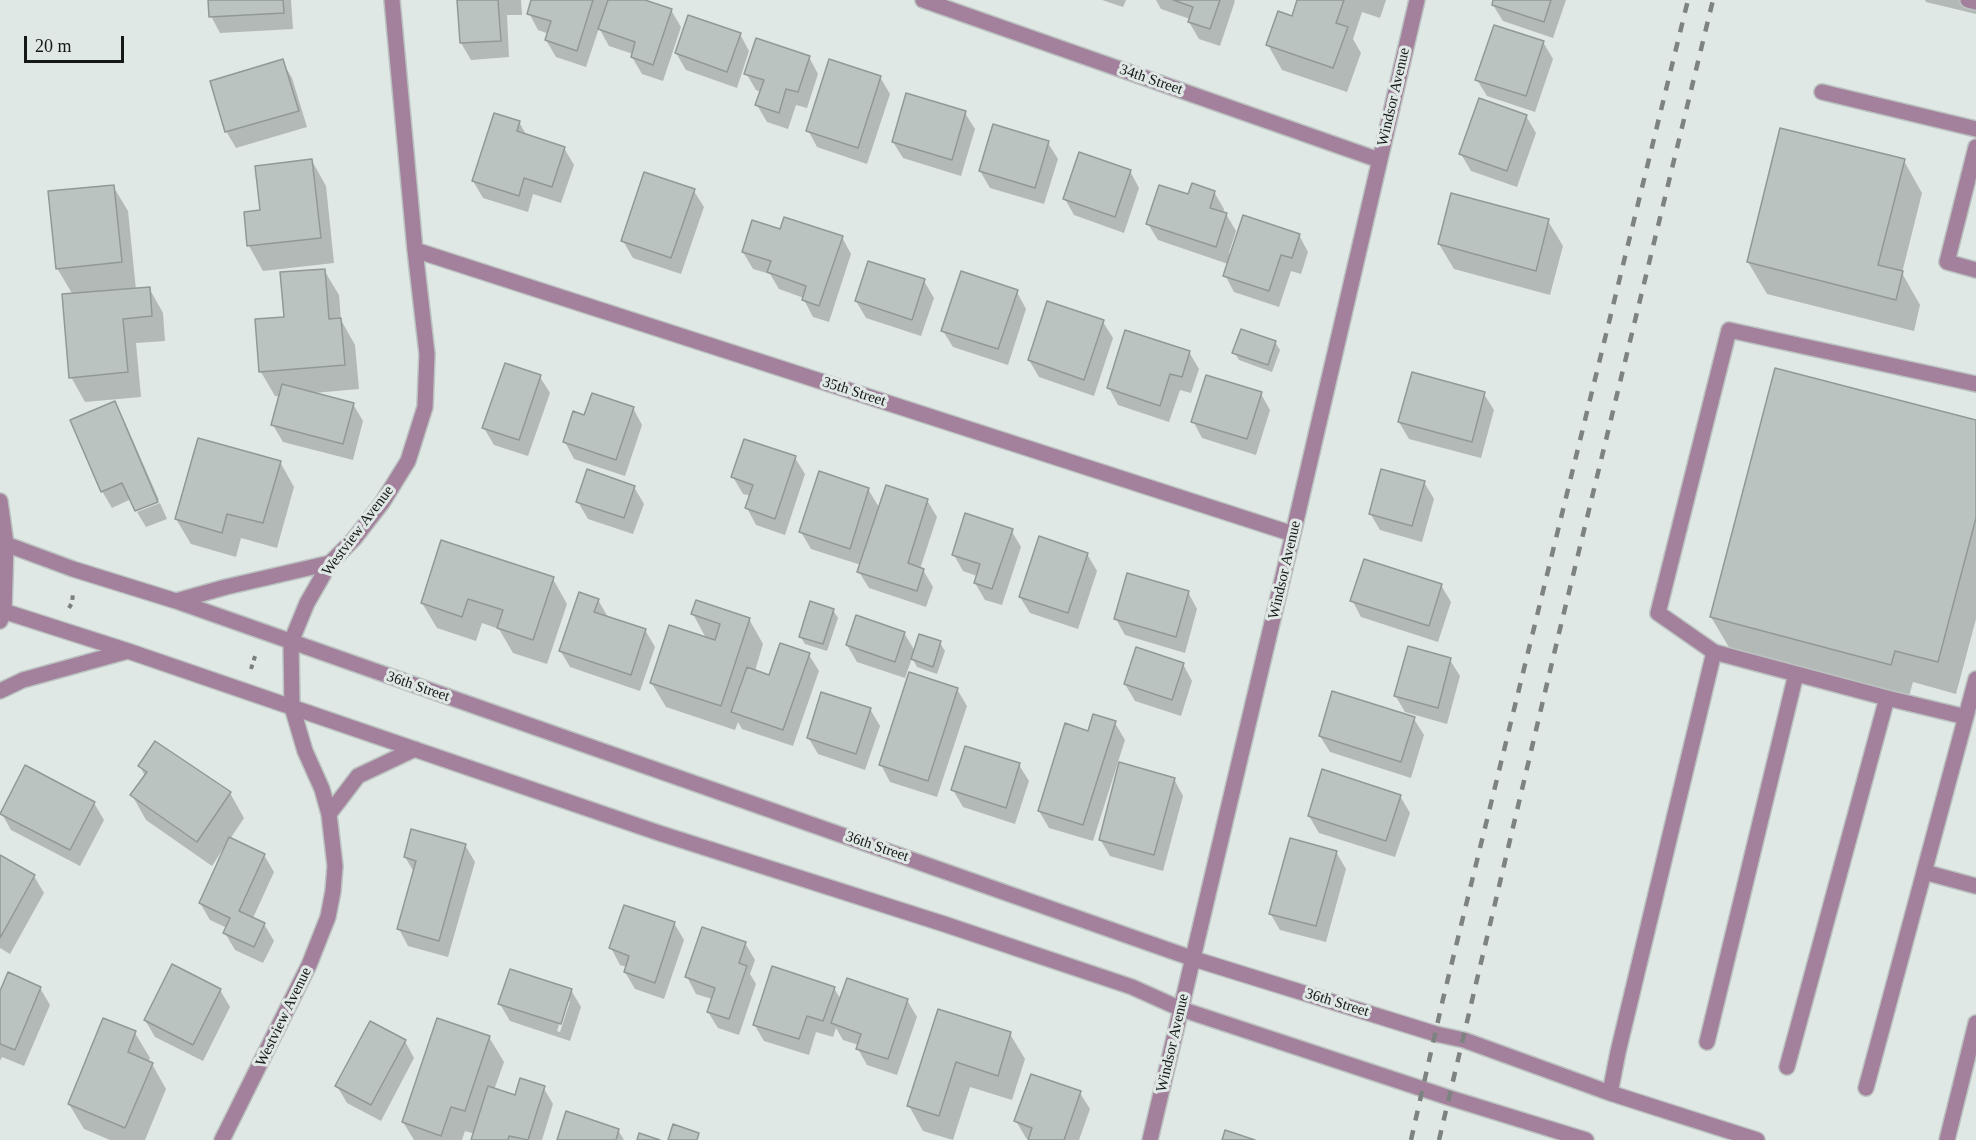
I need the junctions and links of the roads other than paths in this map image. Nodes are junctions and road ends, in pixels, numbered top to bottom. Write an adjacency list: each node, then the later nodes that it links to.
1 (392, 0): 10 (street, Westview Avenue)
2 (923, 0): 9 (street, 34th Street)
3 (1417, 0): 9 (street, Windsor Avenue)
4 (1968, 0): 5 (street)
5 (1976, 2)
6 (1822, 92): 7 (street)
7 (1976, 129)
8 (1976, 147): 11 (street)
9 (1379, 160): 14 (street, Windsor Avenue)
10 (415, 250): 14 (street, 35th Street); 16 (street, Westview Avenue)
11 (1976, 270)
12 (1976, 384): 21 (street)
13 (0, 501): 15 (street)
14 (1293, 534): 32 (street, Windsor Avenue)
15 (3, 543): 17 (street, 36th Street); 18 (street)
16 (330, 563): 17 (street); 19 (street, Westview Avenue)
17 (176, 601): 19 (street, 36th Street)
18 (1, 614): 20 (street)
19 (291, 642): 26 (street, Westview Avenue); 32 (street, 36th Street)
20 (128, 651): 24 (street); 26 (street)
21 (1714, 652): 22 (street); 38 (street)
22 (1796, 674): 25 (street); 35 (street)
23 (1976, 679): 27 (street)
24 (0, 691)
25 (1887, 698): 27 (street); 36 (street)
26 (292, 707): 28 (street); 29 (street, Westview Avenue)
27 (1966, 717): 30 (street)
28 (415, 749): 29 (street); 33 (street)
29 (329, 814): 39 (street, Westview Avenue)
30 (1924, 872): 31 (street); 37 (street)
31 (1976, 886)
32 (1194, 959): 33 (street, Windsor Avenue); 38 (street, 36th Street)
33 (1181, 1009): 40 (street, Windsor Avenue); 41 (street)
34 (1976, 1023): 43 (street)
35 (1707, 1042)
36 (1787, 1067)
37 (1866, 1088)
38 (1611, 1093): 42 (street, 36th Street)
39 (226, 1139)
40 (1150, 1140)
41 (1586, 1140)
42 (1757, 1140)
43 (1947, 1140)

